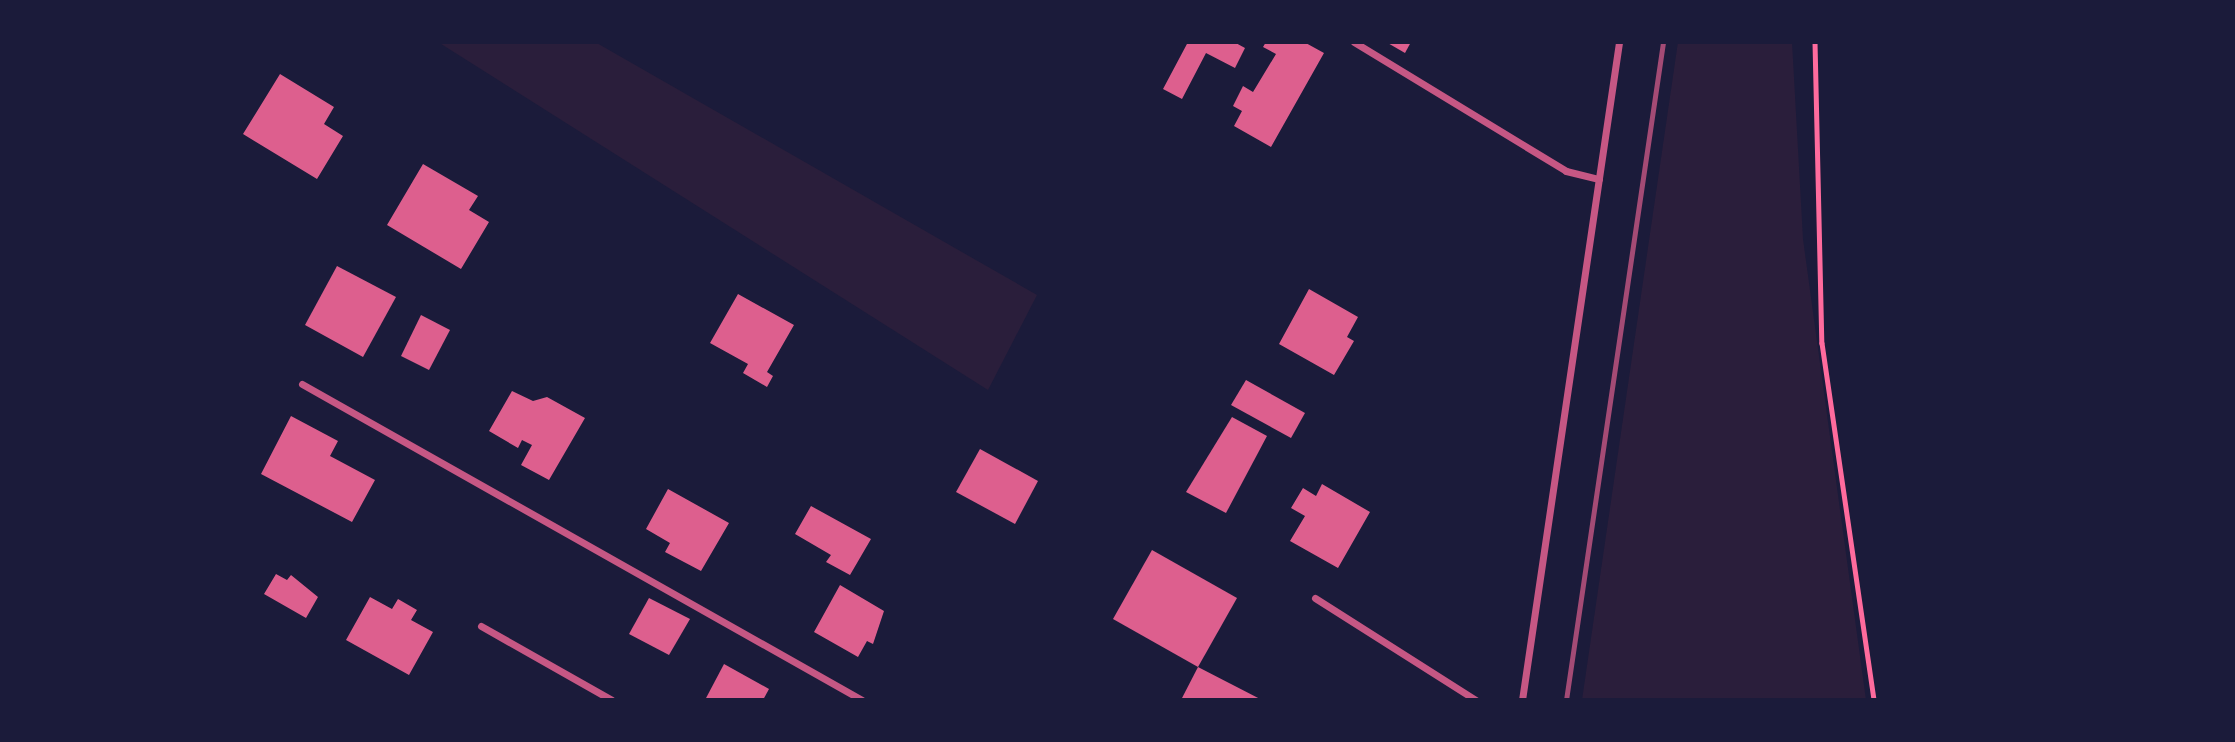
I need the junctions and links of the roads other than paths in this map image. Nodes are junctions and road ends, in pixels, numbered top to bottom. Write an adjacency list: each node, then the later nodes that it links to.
1 (1354, 42): 3 (street)
2 (1619, 42): 3 (street)
3 (1599, 179): 10 (street)
4 (302, 384): 8 (street)
5 (1315, 598): 9 (street)
6 (481, 626): 7 (street)
7 (612, 700)
8 (862, 700)
9 (1476, 700)
10 (1521, 700)

